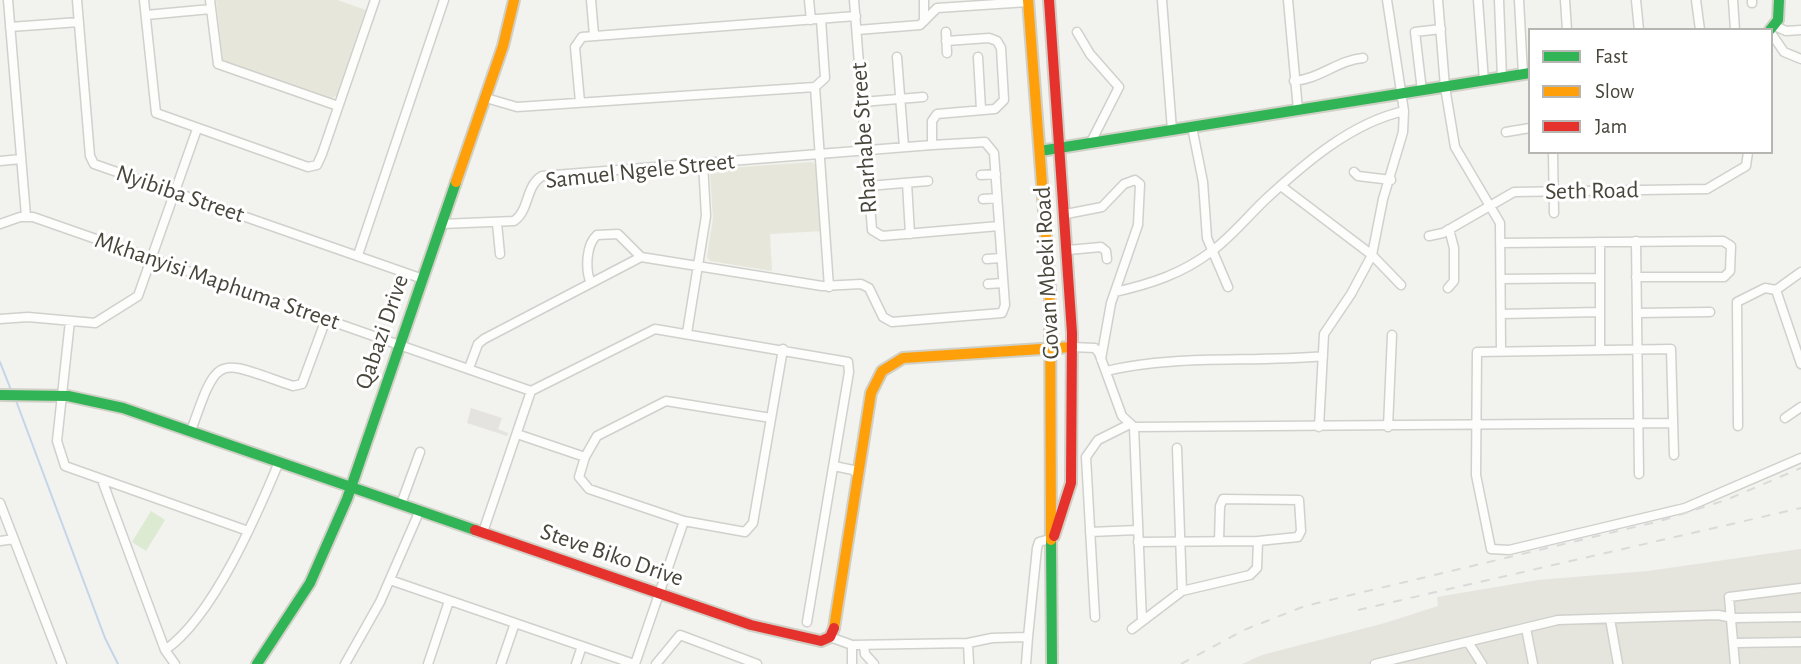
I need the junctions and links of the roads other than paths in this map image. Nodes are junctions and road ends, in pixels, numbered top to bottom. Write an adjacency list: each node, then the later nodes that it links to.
1 (8, 0): 33 (street)
2 (77, 0): 31 (street, Nyibiba Street)
3 (144, 0): 27 (street)
4 (375, 0): 64 (street)
5 (444, 0): 114 (street)
6 (514, 0): 60 (main road, Qabazi Drive)
7 (591, 0): 45 (street)
8 (809, 0): 30 (street)
9 (855, 0): 28 (street, Rharhabe Street)
10 (926, 0): 26 (street); 32 (street)
11 (1049, 0): 76 (main road, Govan Mbeki Road)
12 (1162, 0): 71 (street)
13 (1288, 0): 54 (street)
14 (1387, 0): 58 (street)
15 (1438, 0): 39 (street)
16 (1478, 0): 53 (street)
17 (1499, 0): 52 (street)
18 (1519, 0): 51 (street)
19 (1564, 0): 34 (street)
20 (1636, 0): 35 (street)
21 (1696, 0): 36 (street)
22 (1732, 0): 37 (street)
23 (1779, 0): 38 (main road)
24 (1028, 1): 26 (street); 78 (main road, Govan Mbeki Road)
25 (210, 5): 27 (street); 64 (street)
26 (937, 8): 32 (street)
27 (146, 15): 70 (street)
28 (856, 16): 29 (street); 41 (street, Rharhabe Street)
29 (821, 19): 30 (street); 55 (street)
30 (811, 20): 45 (street)
31 (79, 22): 33 (street); 94 (street, Nyibiba Street)
32 (924, 22): 41 (street)
33 (10, 27): 82 (street)
34 (1567, 28)
35 (1639, 28)
36 (1700, 28)
37 (1735, 28)
38 (1772, 28)
39 (1441, 29): 56 (street); 57 (street)
40 (1773, 29): 42 (street)
41 (857, 30): 62 (street, Rharhabe Street)
42 (1801, 30)
43 (1773, 31): 50 (street)
44 (1077, 32): 73 (street)
45 (594, 35): 63 (street)
46 (947, 52): 65 (street)
47 (897, 57): 61 (street)
48 (978, 57): 65 (street)
49 (1363, 58): 54 (street)
50 (1801, 59)
51 (1526, 74): 52 (main road)
52 (1502, 78): 53 (main road)
53 (1484, 81): 56 (main road)
54 (1294, 82): 66 (street)
55 (815, 87): 63 (street); 79 (street)
56 (1445, 87): 57 (main road); 97 (street)
57 (1422, 90): 58 (main road)
58 (1401, 94): 66 (main road); 67 (street)
59 (923, 97): 61 (street)
60 (486, 98): 63 (street); 103 (main road, Qabazi Drive)
61 (901, 99): 62 (street); 75 (street)
62 (862, 102): 77 (street, Rharhabe Street)
63 (580, 103)
64 (338, 106): 70 (street)
65 (982, 110): 74 (street)
66 (1298, 110): 68 (main road)
67 (1404, 111): 88 (street); 92 (street)
68 (1192, 127): 71 (main road); 112 (street)
69 (1528, 128): 72 (street)
70 (197, 129): 94 (street)
71 (1172, 130): 73 (main road)
72 (1506, 132)
73 (1090, 144): 76 (main road)
74 (932, 145): 75 (street, Samuel Ngele Street); 86 (street, Samuel Ngele Street)
75 (904, 147): 77 (street, Samuel Ngele Street)
76 (1061, 148): 78 (main road); 99 (main road, Govan Mbeki Road)
77 (865, 150): 79 (street, Samuel Ngele Street); 91 (street, Rharhabe Street)
78 (1040, 151): 146 (main road, Govan Mbeki Road)
79 (821, 153): 84 (street, Samuel Ngele Street); 131 (street)
80 (1553, 154): 93 (street)
81 (1747, 154): 93 (street, Seth Road)
82 (21, 159): 83 (street); 100 (street)
83 (0, 161)
84 (702, 163): 101 (street, Samuel Ngele Street); 121 (street)
85 (1354, 172): 88 (street)
86 (996, 174): 87 (street); 95 (street)
87 (981, 175)
88 (1391, 180): 115 (street)
89 (928, 181): 90 (street)
90 (907, 183): 91 (street); 106 (street)
91 (868, 186): 106 (street, Rharhabe Street)
92 (1282, 186): 112 (street); 115 (street)
93 (1553, 191): 97 (street, Seth Road); 98 (street)
94 (176, 192): 114 (street, Nyibiba Street); 118 (street)
95 (997, 198): 96 (street); 104 (street)
96 (983, 199)
97 (1490, 204): 105 (street, Seth Road); 110 (street)
98 (1554, 213)
99 (1066, 214): 111 (main road, Govan Mbeki Road); 135 (street)
100 (26, 216): 102 (street); 118 (street, Mkhanyisi Maphuma Street)
101 (497, 223): 103 (street); 113 (street)
102 (0, 224)
103 (442, 224): 125 (main road, Qabazi Drive)
104 (999, 226): 106 (street, Rharhabe Street); 117 (street)
105 (1449, 229): 107 (street, Seth Road); 133 (street)
106 (910, 234)
107 (1429, 236)
108 (1636, 241): 109 (street); 124 (street); 124 (street)
109 (1600, 242): 110 (street); 123 (street)
110 (1500, 243): 126 (street)
111 (1068, 250): 120 (street); 147 (main road, Govan Mbeki Road)
112 (1212, 251): 132 (street); 135 (street)
113 (500, 254)
114 (358, 255): 125 (street, Nyibiba Street)
115 (1372, 255): 130 (street); 152 (street)
116 (641, 257): 121 (street); 127 (street); 127 (street)
117 (1002, 258): 119 (street); 128 (street)
118 (153, 259): 141 (street, Mkhanyisi Maphuma Street); 142 (street)
119 (986, 259)
120 (1107, 259)
121 (698, 265): 131 (street); 143 (street)
122 (1801, 272): 134 (street)
123 (1600, 278): 126 (street); 136 (street)
124 (1636, 278): 138 (street)
125 (423, 279): 145 (main road, Qabazi Drive)
126 (1501, 279): 139 (street)
127 (591, 283): 155 (street)
128 (1003, 283): 129 (street); 131 (street)
129 (988, 284)
130 (1401, 285)
131 (829, 287)
132 (1228, 287)
133 (1448, 288)
134 (1776, 290): 154 (street); 167 (street)
135 (1115, 292): 153 (street)
136 (1600, 312): 139 (street); 148 (street)
137 (1710, 312): 138 (street)
138 (1637, 313): 149 (street)
139 (1501, 314): 151 (street)
140 (0, 319): 142 (street)
141 (326, 319): 145 (street, Mkhanyisi Maphuma Street); 170 (street)
142 (70, 321): 159 (street)
143 (687, 333): 150 (street); 157 (street)
144 (1392, 335): 169 (street)
145 (400, 344): 155 (street, Mkhanyisi Maphuma Street); 182 (main road, Qabazi Drive)
146 (1052, 347): 147 (main road); 179 (main road); 193 (main road, Govan Mbeki Road)
147 (1072, 347): 153 (street); 193 (main road, Govan Mbeki Road)
148 (1601, 348): 149 (street); 151 (street)
149 (1637, 348): 163 (street); 164 (street)
150 (783, 349): 161 (street); 178 (street)
151 (1501, 350): 165 (street)
152 (1323, 356): 156 (street); 168 (street)
153 (1101, 359): 156 (street)
154 (1801, 364)
155 (469, 368): 157 (street, Mkhanyisi Maphuma Street)
156 (1106, 371): 166 (street)
157 (531, 391): 171 (street)
158 (4, 394): 159 (main road, Steve Biko Drive)
159 (63, 395): 170 (main road, Steve Biko Drive); 181 (street)
160 (1801, 407): 162 (street)
161 (771, 418): 175 (street); 186 (street)
162 (1785, 418)
163 (1638, 423): 164 (street); 165 (street); 180 (street)
164 (1673, 423): 174 (street)
165 (1477, 425): 169 (street); 176 (street)
166 (1131, 426): 168 (street); 187 (street); 190 (street)
167 (1738, 426)
168 (1319, 427): 169 (street)
169 (1388, 427)
170 (191, 431): 177 (main road, Steve Biko Drive)
171 (517, 434): 175 (street); 189 (street)
172 (1177, 448): 194 (street)
173 (419, 452): 184 (street)
174 (1674, 455)
175 (585, 457): 186 (street)
176 (1801, 458)
177 (279, 462): 182 (main road, Steve Biko Drive); 188 (street)
178 (834, 466): 179 (street); 208 (street)
179 (857, 470): 212 (main road)
180 (1639, 474)
181 (102, 480): 188 (street); 221 (street)
182 (351, 486): 184 (main road, Steve Biko Drive); 224 (main road, Qabazi Drive)
183 (0, 503): 191 (street)
184 (401, 504): 185 (main road, Steve Biko Drive)
185 (419, 510): 189 (main road, Steve Biko Drive); 198 (street)
186 (684, 521): 201 (street)
187 (1138, 530): 190 (street); 197 (street)
188 (248, 531): 221 (street)
189 (484, 532): 201 (main road, Steve Biko Drive)
190 (1090, 532): 203 (street)
191 (14, 539): 192 (street); 222 (street)
192 (0, 541)
193 (1049, 541): 213 (street); 236 (main road, Govan Mbeki Road)
194 (1180, 541): 195 (street); 197 (street); 200 (street)
195 (1219, 541): 196 (street); 196 (street)
196 (1258, 541): 200 (street)
197 (1138, 542): 207 (street)
198 (390, 580): 202 (street); 225 (street)
199 (1801, 588): 205 (street)
200 (1182, 591): 207 (street)
201 (660, 593): 212 (main road, Steve Biko Drive); 229 (street)
202 (449, 601): 209 (street); 226 (street)
203 (1095, 617)
204 (1801, 617): 205 (street)
205 (1733, 618): 206 (street); 217 (street)
206 (1610, 619): 210 (street); 240 (street)
207 (1142, 621): 211 (street)
208 (807, 622)
209 (515, 623): 220 (street); 227 (street)
210 (1526, 628): 214 (street); 239 (street)
211 (1132, 629)
212 (830, 637): 218 (street)
213 (1028, 637): 216 (street); 235 (street)
214 (1468, 642): 237 (street); 238 (street)
215 (1801, 642): 217 (street)
216 (968, 643): 219 (street); 234 (street)
217 (1735, 643): 241 (street)
218 (852, 645): 219 (street); 232 (street)
219 (864, 645): 233 (street)
220 (582, 646): 228 (street); 229 (street)
221 (166, 650): 223 (street)
222 (62, 664)
223 (175, 664)
224 (257, 664)
225 (345, 664)
226 (428, 664)
227 (501, 664)
228 (576, 664)
229 (634, 664)
230 (656, 664): 231 (street)
231 (757, 664)
232 (852, 664)
233 (874, 664)
234 (969, 664)
235 (1026, 664)
236 (1052, 664)
237 (1375, 664)
238 (1482, 664)
239 (1532, 664)
240 (1618, 664)
241 (1735, 664)

